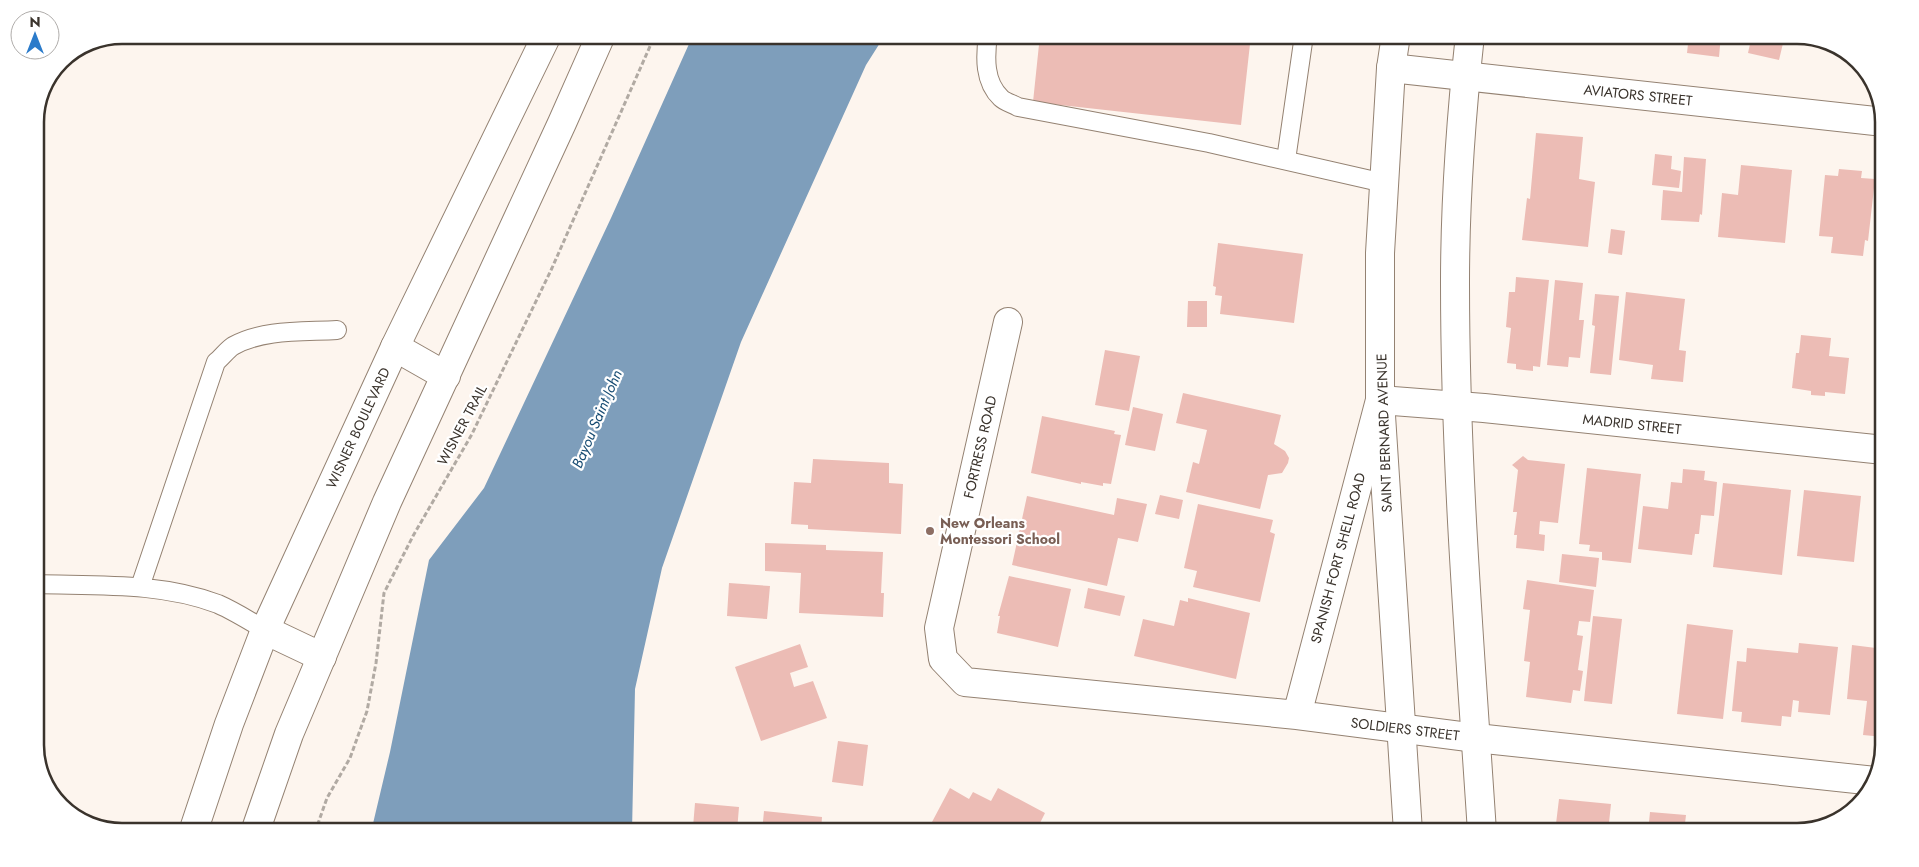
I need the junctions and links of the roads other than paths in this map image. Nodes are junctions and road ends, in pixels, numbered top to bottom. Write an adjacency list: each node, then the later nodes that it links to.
1 (543, 44): 14 (street, WISNER BOULEVARD)
2 (597, 44): 15 (street)
3 (987, 44): 10 (lane)
4 (1303, 44): 10 (lane)
5 (1395, 44): 7 (street, SAINT BERNARD AVENUE)
6 (1469, 44): 8 (street)
7 (1391, 68): 8 (street, AVIATORS STREET); 11 (street, SAINT BERNARD AVENUE)
8 (1466, 76): 9 (street, AVIATORS STREET); 17 (street)
9 (1875, 121)
10 (1286, 160): 11 (lane)
11 (1384, 183): 16 (street, SAINT BERNARD AVENUE)
12 (1008, 322): 23 (street, FORTRESS ROAD)
13 (337, 330): 20 (lane)
14 (395, 347): 15 (street); 21 (street, WISNER BOULEVARD)
15 (446, 376): 22 (street)
16 (1380, 400): 17 (street, MADRID STREET); 24 (street, SPANISH FORT SHELL ROAD); 25 (street, SAINT BERNARD AVENUE)
17 (1456, 406): 18 (street, MADRID STREET); 26 (street)
18 (1875, 449)
19 (44, 584): 20 (lane)
20 (140, 587): 21 (lane)
21 (265, 630): 22 (street); 28 (street, WISNER BOULEVARD)
22 (322, 657): 29 (street)
23 (943, 659): 24 (street, SOLDIERS STREET)
24 (1297, 716): 25 (street, SOLDIERS STREET)
25 (1400, 729): 26 (street, SOLDIERS STREET); 30 (street, SAINT BERNARD AVENUE)
26 (1476, 738): 27 (street, SOLDIERS STREET); 31 (street)
27 (1867, 780)
28 (196, 823)
29 (258, 823)
30 (1407, 823)
31 (1481, 823)

